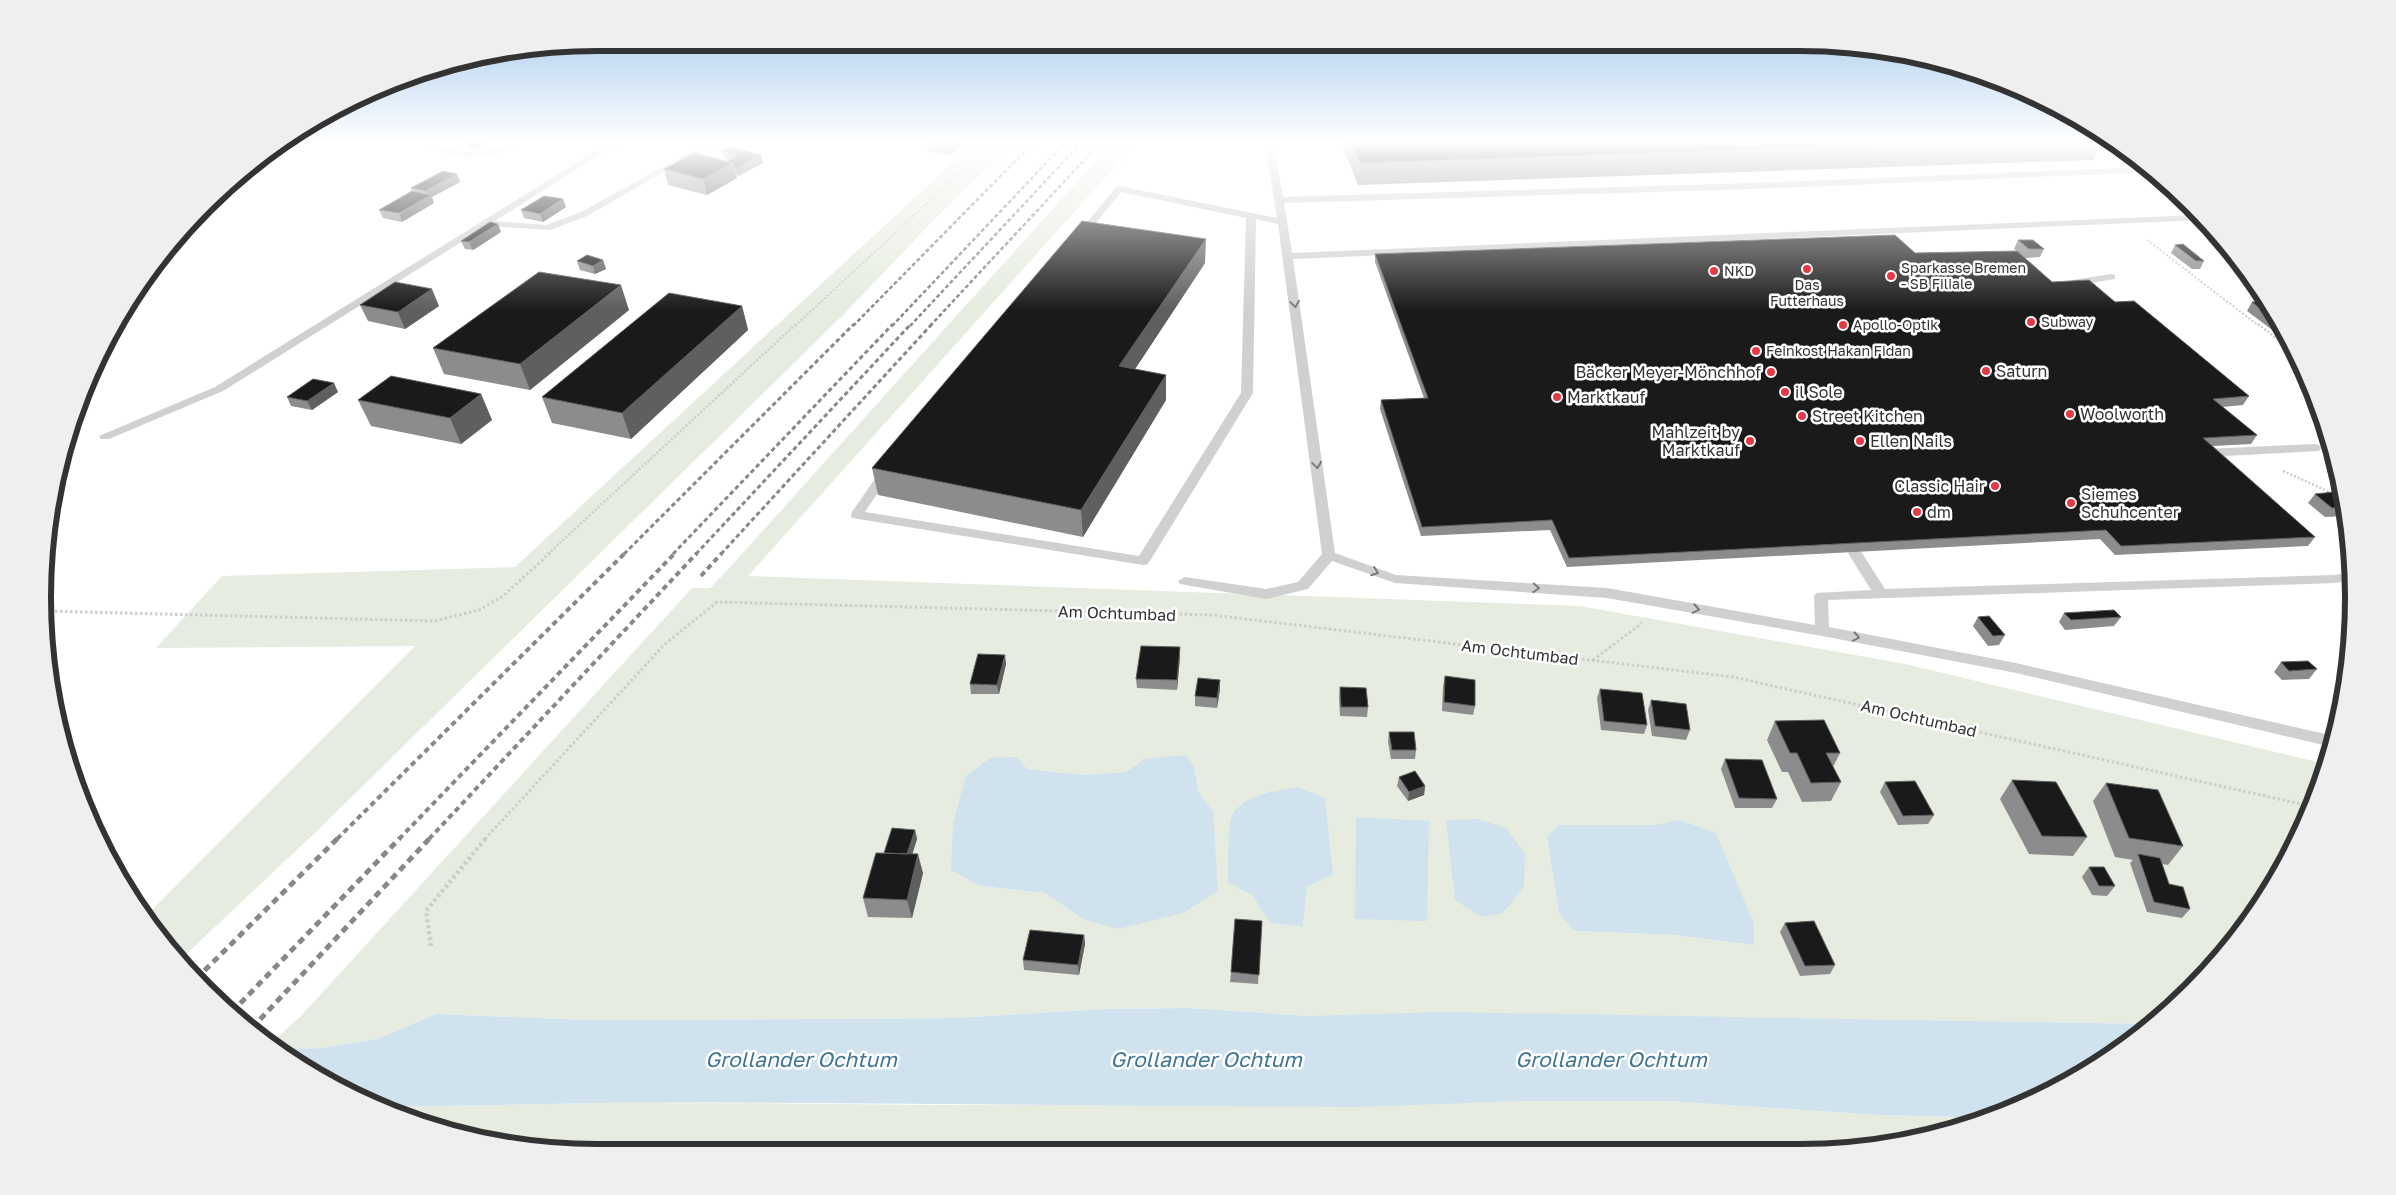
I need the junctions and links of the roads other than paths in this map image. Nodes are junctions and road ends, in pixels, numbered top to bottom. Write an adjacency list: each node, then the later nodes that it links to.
1 (525, 198): 10 (lane)
2 (613, 198): 10 (lane)
3 (1112, 198): 11 (lane)
4 (1158, 198): 7 (lane)
5 (1358, 198): 6 (lane)
6 (1278, 200): 9 (lane)
7 (1251, 216): 9 (lane); 18 (lane)
8 (2192, 218): 12 (lane)
9 (1282, 222): 12 (lane)
10 (484, 223): 15 (lane)
11 (1076, 241)
12 (1288, 256): 20 (lane, one-way to 20)
13 (2111, 277): 14 (lane)
14 (2063, 284)
15 (105, 436)
16 (2315, 448): 17 (lane)
17 (2205, 453)
18 (894, 460)
19 (1855, 553): 23 (lane)
20 (1329, 554): 22 (lane); 24 (lane, one-way to 24)
21 (2344, 577): 23 (lane)
22 (1185, 581)
23 (1880, 593): 24 (lane)
24 (1822, 631): 25 (lane, one-way to 25)
25 (2326, 740)

